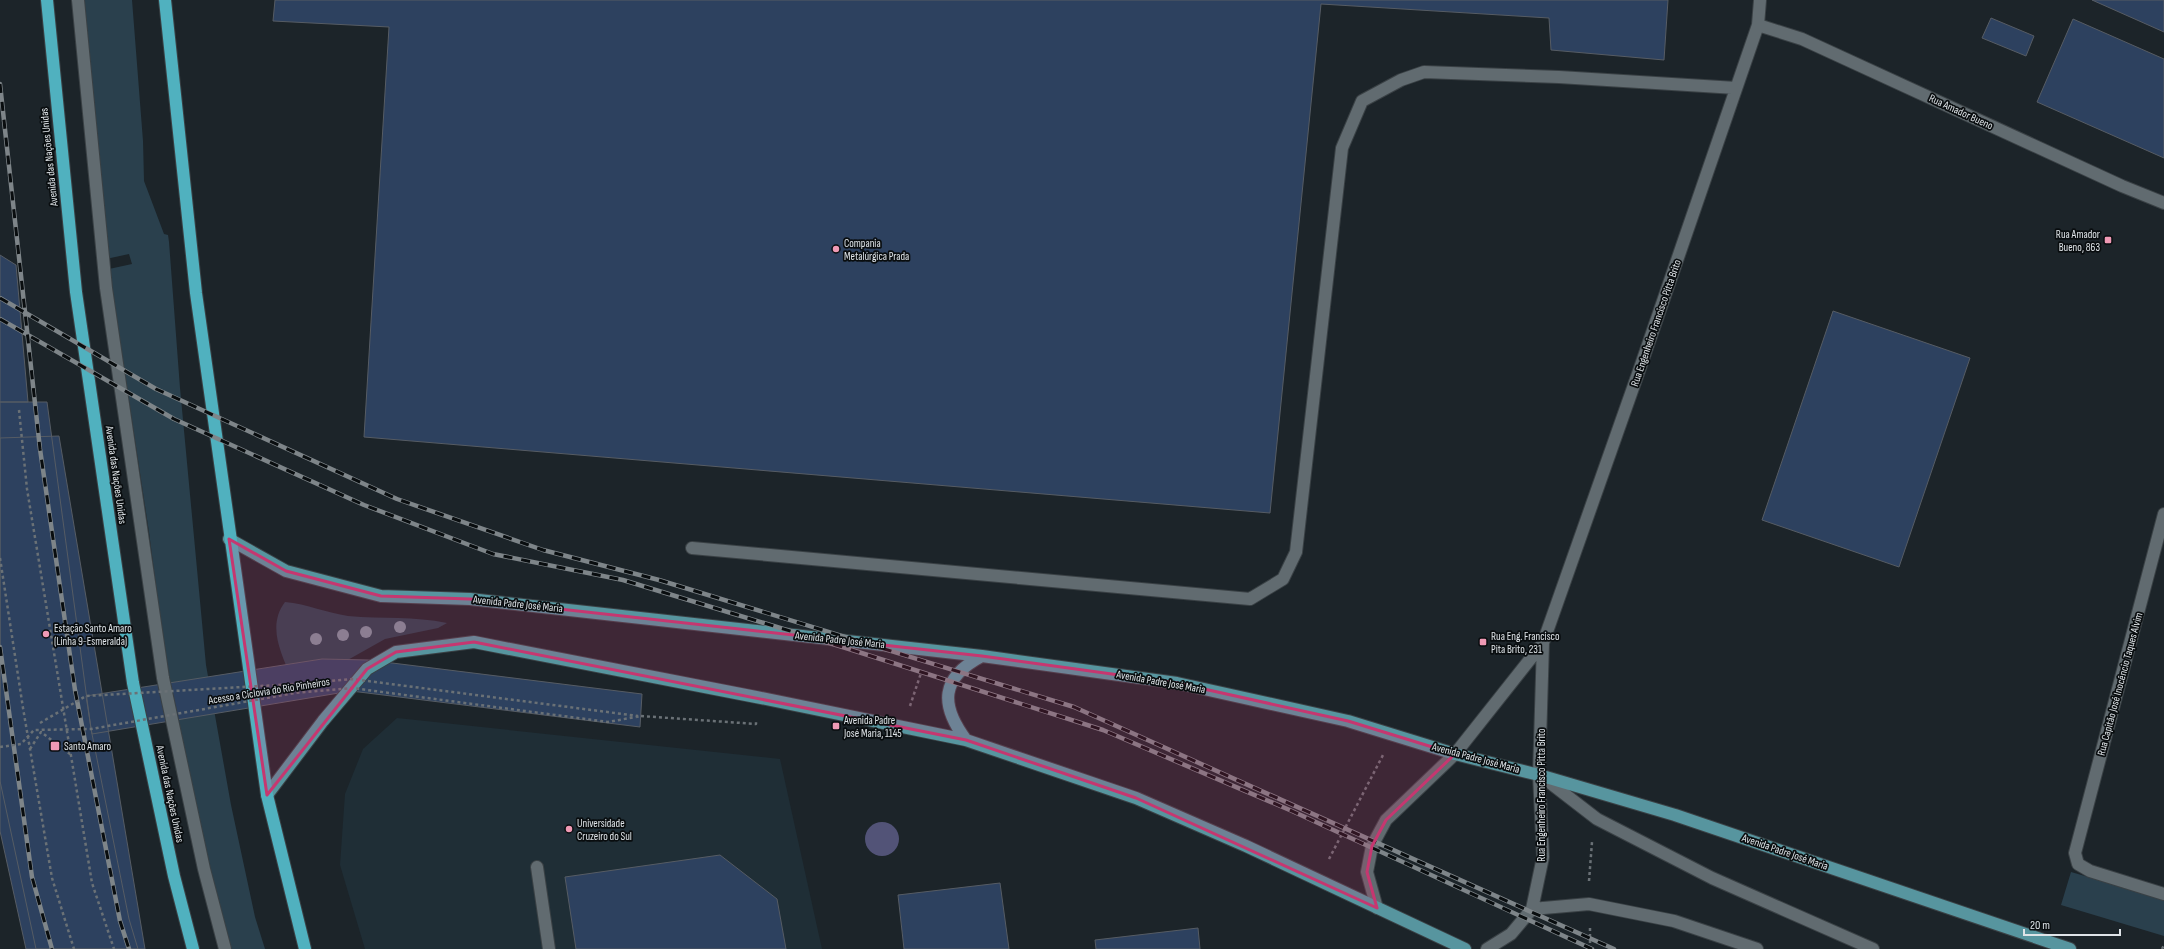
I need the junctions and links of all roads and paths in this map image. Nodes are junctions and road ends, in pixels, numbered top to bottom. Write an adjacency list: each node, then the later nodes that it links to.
1 (47, 0): 38 (highway, Avenida das Nações Unidas)
2 (78, 0): 39 (street)
3 (165, 0): 10 (highway)
4 (1760, 0): 5 (street, Rua Engenheiro Francisco Pitta Brito)
5 (1758, 25): 6 (street, Rua Engenheiro Francisco Pitta Brito); 7 (street, Rua Amador Bueno)
6 (1736, 88): 11 (street); 13 (street, Rua Engenheiro Francisco Pitta Brito)
7 (2164, 203)
8 (19, 410): 24 (path)
9 (2164, 514): 31 (street, Rua Capitão José Inocêncio Taques Alvim)
10 (229, 539): 14 (main road, Avenida Padre José Maria); 27 (highway)
11 (692, 548)
12 (0, 558): 23 (path)
13 (1543, 643): 25 (street, Rua Engenheiro Francisco Pitta Brito); 26 (street, Rua Engenheiro Francisco Pitta Brito)
14 (930, 650): 15 (main road, Avenida Padre José Maria); 19 (path)
15 (982, 656): 20 (main road, Avenida Padre José Maria); 21 (main road)
16 (756, 697): 17 (path); 19 (main road); 27 (main road)
17 (641, 716): 18 (path, bridge); 22 (path, Acesso a Ciclovia do Rio Pinheiros, bridge)
18 (40, 724)
19 (903, 727): 21 (main road)
20 (1393, 734): 25 (main road, Avenida Padre José Maria); 30 (path)
21 (966, 740): 30 (main road)
22 (0, 747)
23 (30, 749): 24 (path); 36 (path)
24 (70, 754): 37 (path)
25 (1455, 754): 26 (main road, Avenida Padre José Maria); 33 (street, Rua Engenheiro Francisco Pitta Brito)
26 (1539, 775): 28 (street); 34 (street, Rua Engenheiro Francisco Pitta Brito); 47 (main road, Avenida Padre José Maria)
27 (267, 795): 40 (highway)
28 (1597, 819): 32 (path); 46 (street)
29 (537, 867): 41 (street)
30 (1318, 881): 33 (main road)
31 (2164, 894)
32 (1589, 904): 34 (street); 44 (path); 45 (street)
33 (1377, 908): 42 (main road)
34 (1532, 909): 43 (street, Rua Engenheiro Francisco Pitta Brito)
35 (2164, 945): 48 (path)
36 (74, 949)
37 (114, 949)
38 (193, 949)
39 (225, 949)
40 (305, 949)
41 (549, 949)
42 (1465, 949)
43 (1488, 949)
44 (1590, 949)
45 (1757, 949)
46 (1873, 949)
47 (2070, 949)
48 (2162, 949)

